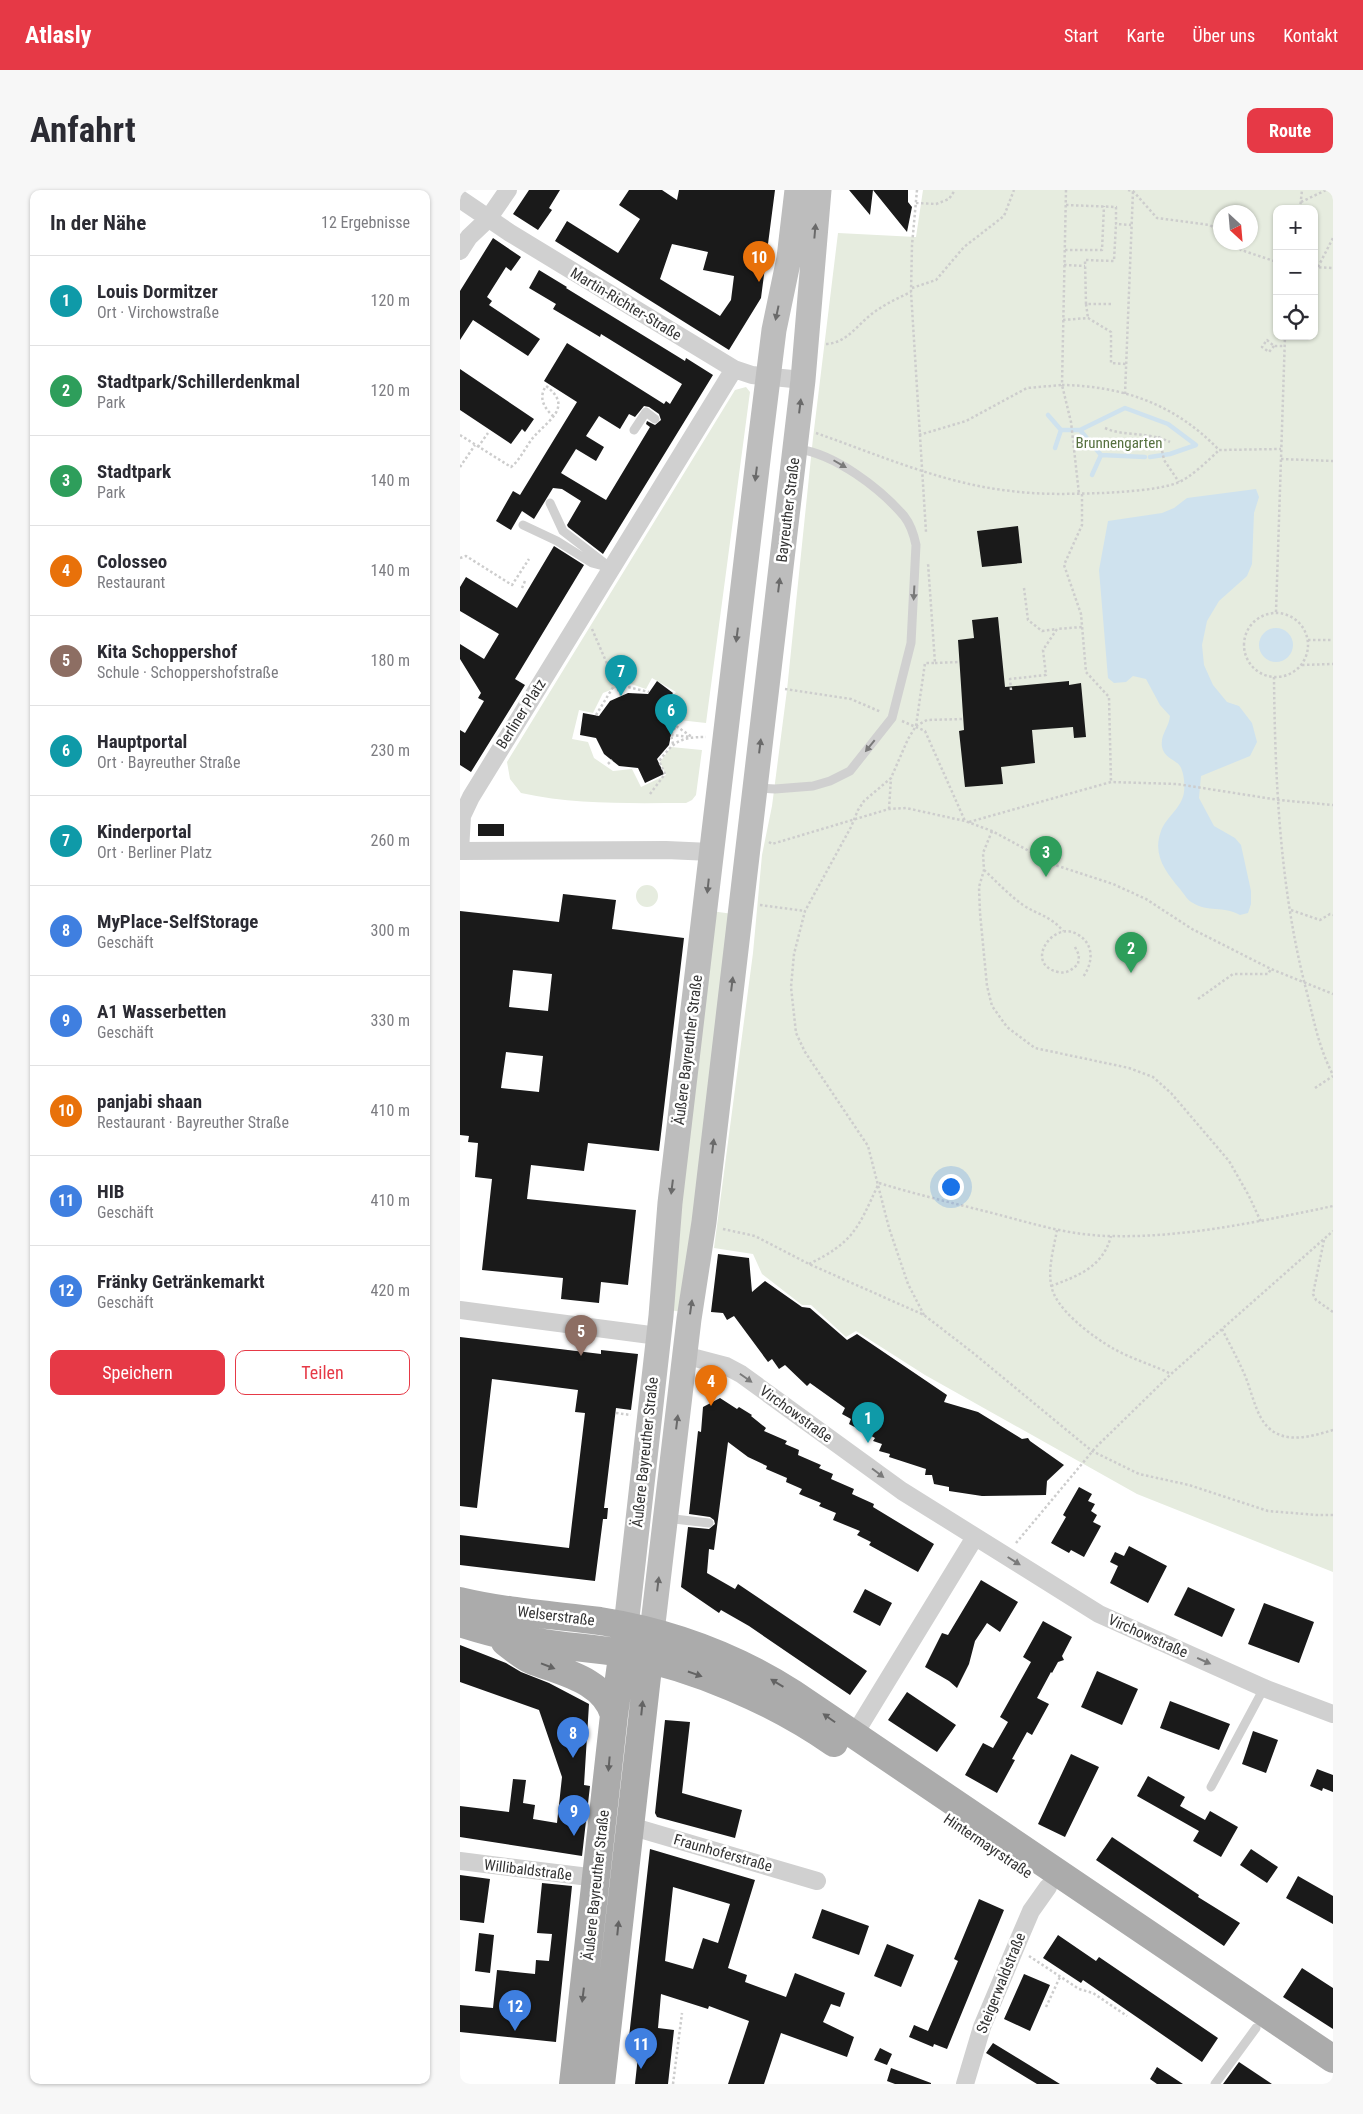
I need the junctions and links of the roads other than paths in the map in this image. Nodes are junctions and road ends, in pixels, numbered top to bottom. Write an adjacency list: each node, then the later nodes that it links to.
1 (508, 190): 5 (street)
2 (797, 190): 8 (main road, one-way to 8)
3 (819, 190): 9 (main road, Bayreuther Straße, one-way to 3)
4 (463, 201): 5 (street, Martin-Richter-Straße)
5 (488, 219): 6 (street); 7 (street, Martin-Richter-Straße)
6 (460, 251)
7 (734, 369): 8 (street, Martin-Richter-Straße); 15 (street, Berliner Platz)
8 (768, 378): 9 (street, Martin-Richter-Straße); 20 (main road, Äußere Bayreuther Straße, one-way to 20)
9 (803, 380): 12 (main road, Bayreuther Straße, one-way to 9)
10 (655, 418): 11 (lane)
11 (634, 430)
12 (803, 440): 16 (main road, Bayreuther Straße, one-way to 12); 16 (lane, one-way to 16)
13 (550, 503): 15 (lane)
14 (522, 525): 15 (lane)
15 (611, 568): 17 (street, Berliner Platz)
16 (755, 788): 18 (main road, Bayreuther Straße)
17 (465, 793): 19 (street, Berliner Platz)
18 (749, 841): 20 (main road); 23 (main road, Äußere Bayreuther Straße, one-way to 18)
19 (460, 851): 20 (street, Berliner Platz)
20 (711, 852): 22 (main road, Äußere Bayreuther Straße, one-way to 22)
21 (460, 1310): 22 (street)
22 (658, 1336): 28 (main road, Äußere Bayreuther Straße)
23 (684, 1355): 26 (street, Virchowstraße, one-way to 26); 29 (main road, Äußere Bayreuther Straße, one-way to 23)
24 (674, 1519): 25 (lane)
25 (709, 1523)
26 (975, 1537): 32 (street, Virchowstraße, one-way to 32); 35 (street)
27 (466, 1605): 28 (main road, Welserstraße); 30 (main road, Welserstraße)
28 (626, 1626): 29 (main road, Welserstraße); 31 (main road, Äußere Bayreuther Straße)
29 (652, 1632): 31 (main road, Äußere Bayreuther Straße); 35 (main road, Hintermayrstraße, one-way to 29)
30 (492, 1633): 31 (main road, Welserstraße); 34 (main road, one-way to 34)
31 (635, 1656): 34 (main road, Äußere Bayreuther Straße); 37 (main road, Äußere Bayreuther Straße, one-way to 31); 41 (main road, Hintermayrstraße, one-way to 41)
32 (1264, 1688): 33 (street, Virchowstraße); 36 (lane)
33 (1333, 1714)
34 (614, 1715): 39 (main road, Äußere Bayreuther Straße, one-way to 39)
35 (854, 1735): 45 (main road, Hintermayrstraße)
36 (1211, 1787)
37 (630, 1826): 40 (street, Fraunhoferstraße); 43 (main road, Äußere Bayreuther Straße, one-way to 37)
38 (460, 1861): 39 (street, Willibaldstraße)
39 (597, 1878): 42 (main road, Äußere Bayreuther Straße)
40 (816, 1881)
41 (1048, 1887): 44 (main road, Hintermayrstraße); 49 (street, Steigerwaldstraße)
42 (586, 1968): 43 (main road); 47 (main road, Äußere Bayreuther Straße, one-way to 47)
43 (613, 1976): 48 (main road, Äußere Bayreuther Straße)
44 (1256, 2028): 46 (main road, Hintermayrstraße); 50 (lane)
45 (1333, 2059)
46 (1333, 2079)
47 (573, 2084)
48 (601, 2084)
49 (965, 2084)
50 (1215, 2084)

